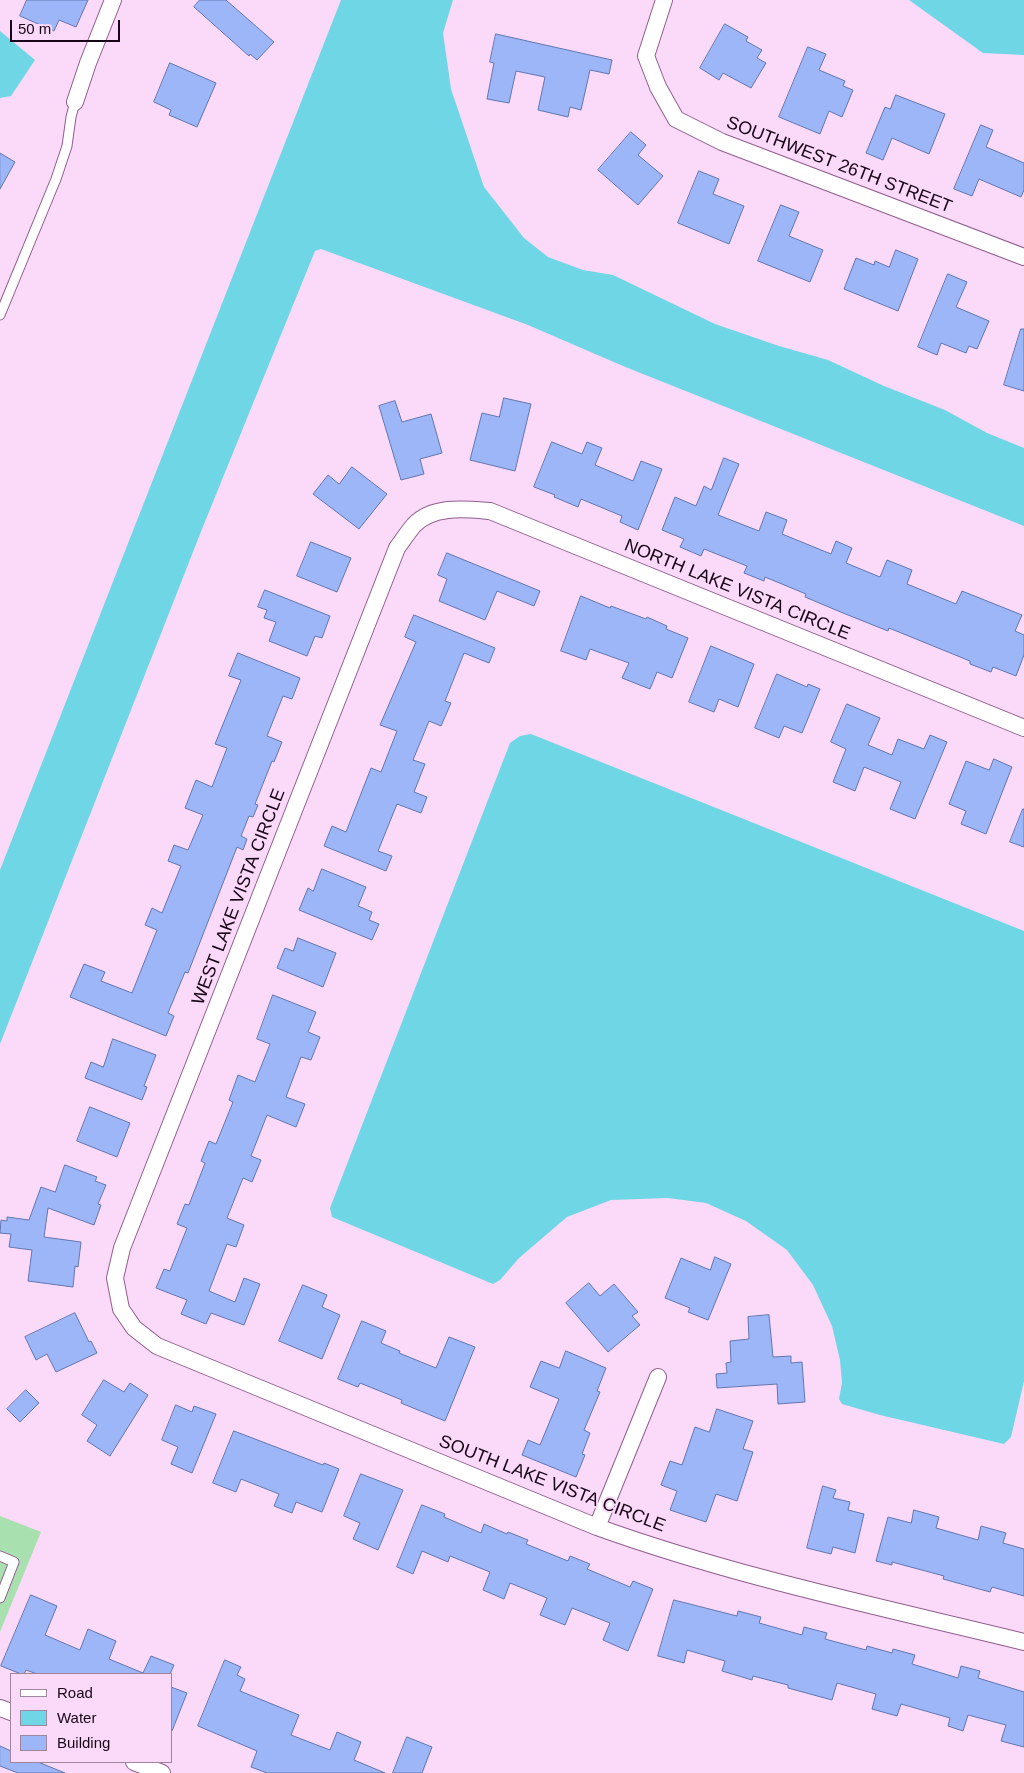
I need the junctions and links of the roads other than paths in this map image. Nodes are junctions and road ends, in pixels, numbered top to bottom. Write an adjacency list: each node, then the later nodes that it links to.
1 (113, 0): 3 (street)
2 (664, 0): 4 (street, SOUTHWEST 26TH STREET)
3 (75, 102): 5 (lane)
4 (1024, 257)
5 (0, 315)
6 (431, 514): 7 (street, NORTH LAKE VISTA CIRCLE); 8 (street, WEST LAKE VISTA CIRCLE)
7 (1024, 728)
8 (121, 1309): 10 (street, SOUTH LAKE VISTA CIRCLE)
9 (658, 1377): 10 (street)
10 (597, 1527): 13 (street, SOUTH LAKE VISTA CIRCLE)
11 (0, 1556): 12 (lane)
12 (0, 1598)
13 (1024, 1642)
14 (137, 1763): 15 (street)
15 (162, 1773)

